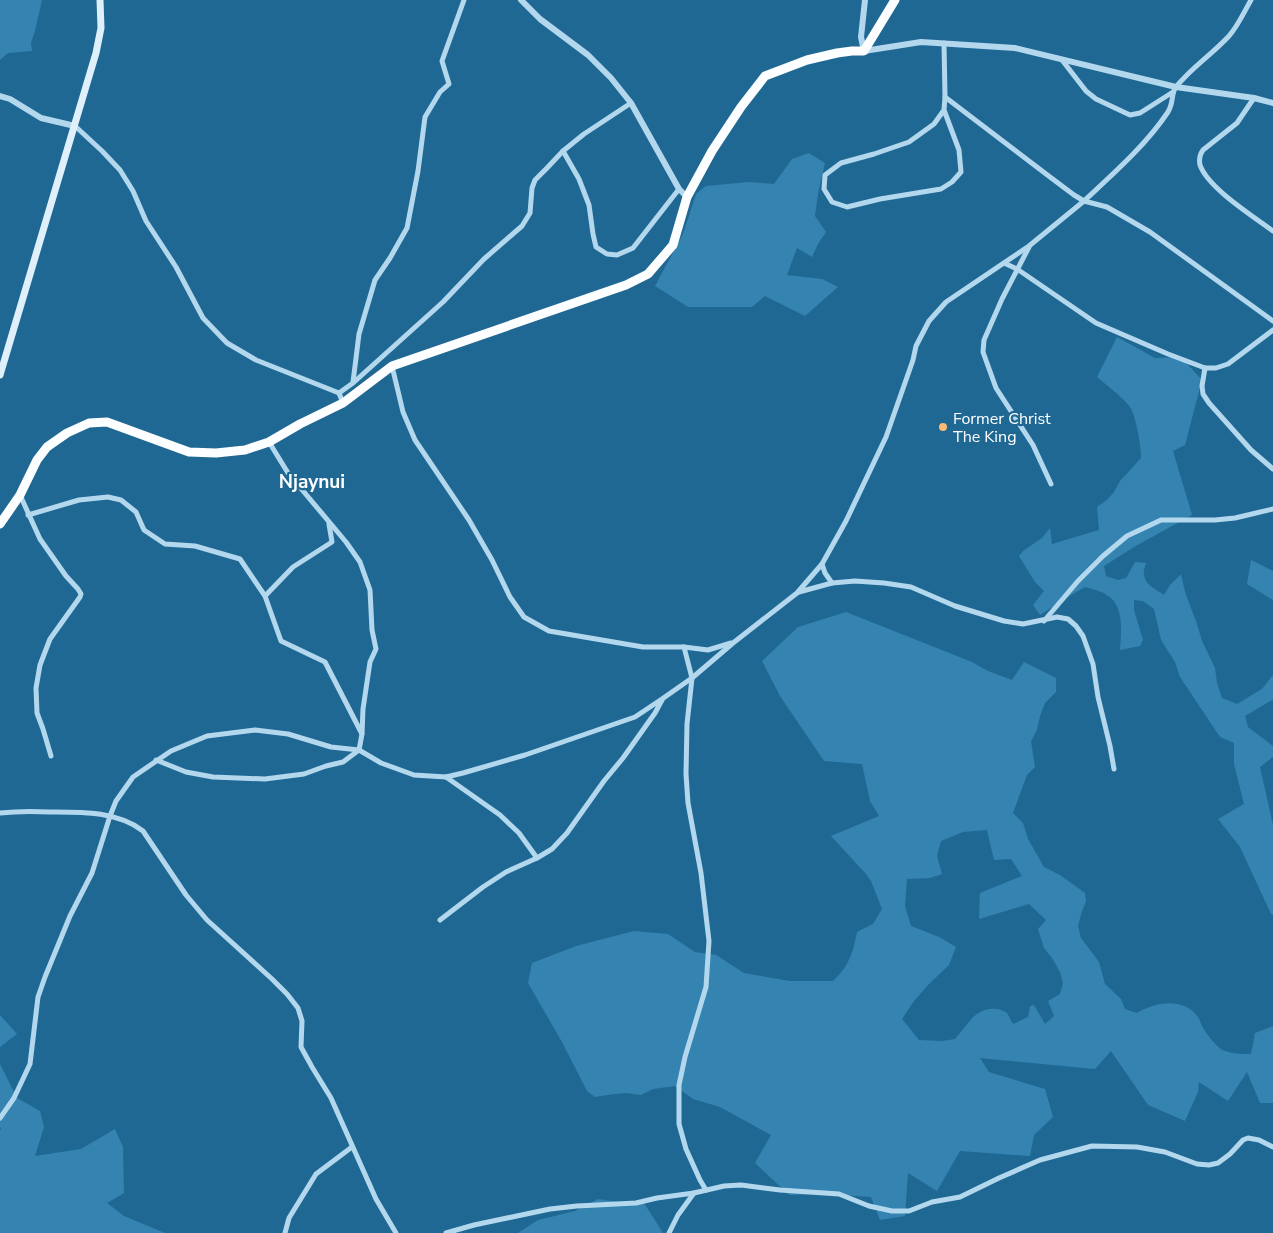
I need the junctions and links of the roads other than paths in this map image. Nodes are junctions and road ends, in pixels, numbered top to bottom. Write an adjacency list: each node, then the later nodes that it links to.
1 (100, 0): 17 (main road)
2 (464, 0): 31 (street)
3 (521, 0): 14 (street)
4 (865, 0): 8 (street)
5 (895, 0): 8 (highway)
6 (1251, 0): 10 (street)
7 (944, 43): 8 (street); 9 (street); 12 (street)
8 (864, 52): 20 (highway)
9 (1062, 60): 10 (street); 10 (street)
10 (1175, 90): 13 (street); 21 (street)
11 (0, 96): 17 (street)
12 (945, 97): 16 (street); 21 (street)
13 (1254, 98): 15 (street); 22 (street)
14 (631, 103): 18 (street); 19 (street)
15 (1273, 103)
16 (944, 110): 16 (street)
17 (75, 126): 30 (main road); 32 (street)
18 (564, 151): 19 (street); 31 (street)
19 (679, 189): 20 (street)
20 (688, 197): 28 (highway)
21 (1084, 201): 23 (street); 26 (street)
22 (1273, 231)
23 (1029, 246): 24 (street); 25 (street)
24 (1004, 262): 25 (street); 42 (street)
25 (1017, 269): 29 (street); 36 (street)
26 (1273, 321)
27 (1273, 330): 29 (street)
28 (392, 366): 33 (highway); 48 (street)
29 (1205, 368): 35 (street)
30 (0, 374)
31 (353, 383): 32 (street)
32 (339, 393): 33 (street)
33 (343, 403): 34 (highway)
34 (269, 442): 37 (highway); 40 (street)
35 (1273, 469)
36 (1051, 484)
37 (20, 495): 39 (street); 41 (highway)
38 (1273, 510): 46 (street)
39 (28, 515): 45 (street); 53 (street)
40 (329, 522): 45 (street); 51 (street)
41 (0, 524)
42 (822, 564): 43 (street); 44 (street)
43 (832, 583): 44 (street); 46 (street)
44 (797, 593): 47 (street)
45 (265, 596): 51 (street)
46 (1044, 621): 55 (street)
47 (733, 643): 48 (street); 49 (street)
48 (684, 647): 49 (street)
49 (692, 678): 50 (street); 64 (street)
50 (662, 699): 56 (street); 59 (street)
51 (362, 734): 52 (street)
52 (359, 750): 54 (street); 54 (street); 56 (street)
53 (51, 756)
54 (156, 760): 58 (street)
55 (1114, 768)
56 (446, 777): 59 (street)
57 (0, 813): 58 (street)
58 (110, 816): 61 (street); 62 (street)
59 (537, 858): 60 (street)
60 (440, 920)
61 (0, 1118)
62 (352, 1147): 66 (street); 67 (street)
63 (1273, 1147): 64 (street)
64 (706, 1190): 65 (street)
65 (694, 1193): 68 (street); 69 (street)
66 (285, 1233)
67 (396, 1233)
68 (446, 1233)
69 (669, 1233)

